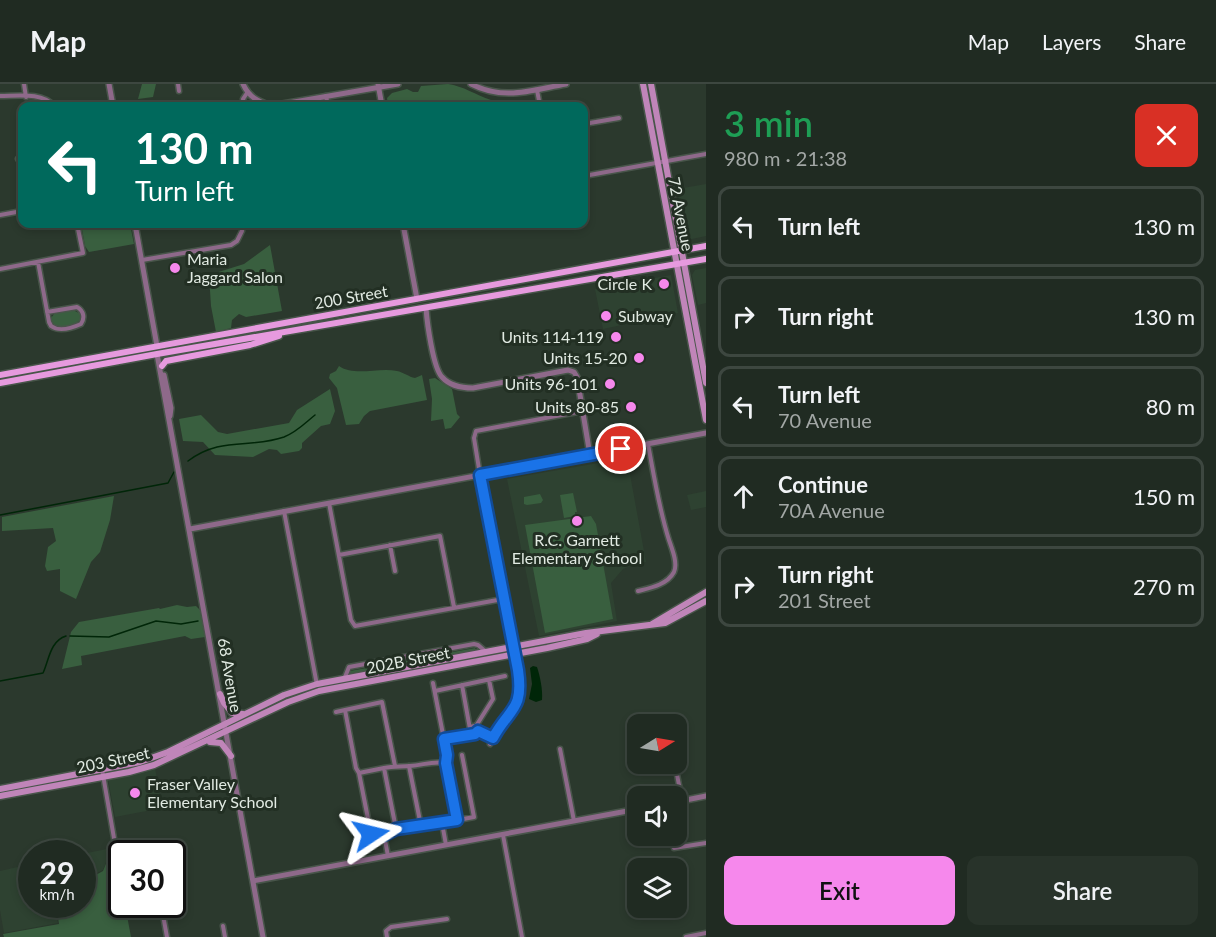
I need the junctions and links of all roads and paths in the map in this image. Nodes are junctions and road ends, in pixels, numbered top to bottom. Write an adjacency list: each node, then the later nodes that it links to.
1 (24, 84): 16 (street)
2 (109, 84): 18 (street)
3 (178, 84): 12 (street)
4 (243, 84): 13 (street)
5 (398, 84): 10 (street)
6 (471, 84): 11 (street)
7 (566, 84): 11 (street)
8 (643, 84): 28 (main road, 72 Avenue)
9 (651, 84): 28 (main road, 72 Avenue)
10 (378, 86): 15 (street); 23 (street)
11 (537, 89): 24 (street)
12 (179, 91)
13 (247, 93): 19 (street); 20 (street)
14 (0, 96): 16 (street)
15 (326, 96): 21 (street); 22 (street)
16 (26, 97): 17 (street)
17 (48, 102)
18 (112, 102)
19 (243, 102)
20 (260, 102)
21 (293, 102)
22 (327, 102)
23 (381, 102)
24 (539, 102)
25 (619, 118): 26 (street)
26 (588, 123)
27 (706, 154): 28 (street)
28 (661, 162): 29 (street); 37 (main road, 72 Avenue)
29 (588, 175)
30 (18, 212): 31 (street)
31 (0, 215)
32 (78, 228): 40 (street)
33 (136, 228): 39 (street)
34 (404, 228): 43 (street)
35 (242, 231): 39 (street)
36 (706, 246): 37 (main road, 200 Street)
37 (677, 251): 41 (main road, 72 Avenue); 43 (main road, 200 Street)
38 (706, 259): 41 (main road, 200 Street)
39 (142, 260): 48 (street)
40 (38, 262): 42 (street); 45 (street)
41 (680, 264): 44 (main road, 200 Street); 53 (main road, 72 Avenue); 56 (main road, 72 Avenue)
42 (0, 269)
43 (417, 299): 46 (main road); 48 (main road, 200 Street)
44 (426, 308): 46 (main road, 200 Street); 54 (street)
45 (47, 312): 45 (street)
46 (401, 312): 47 (main road, 200 Street)
47 (298, 330): 49 (main road, 200 Street); 50 (main road)
48 (157, 346): 51 (main road, 200 Street)
49 (157, 354): 52 (main road, 200 Street); 55 (street, 68 Avenue)
50 (162, 366): 55 (street, 68 Avenue)
51 (0, 375)
52 (0, 383)
53 (706, 383)
54 (582, 411): 59 (street); 60 (street)
55 (170, 417): 63 (street, 68 Avenue)
56 (706, 420)
57 (706, 433): 58 (street)
58 (648, 444): 59 (street); 67 (street)
59 (590, 454): 60 (street)
60 (480, 475): 61 (street); 69 (street)
61 (329, 503): 62 (street); 65 (street)
62 (285, 512): 63 (street); 78 (street)
63 (190, 529): 80 (street, 68 Avenue)
64 (390, 545): 65 (street); 66 (street); 71 (street)
65 (339, 555): 71 (street)
66 (395, 571)
67 (638, 591)
68 (706, 592): 72 (main road, 202B Street)
69 (503, 599): 71 (street); 73 (street)
70 (706, 601): 72 (main road, 202B Street)
71 (454, 607)
72 (652, 624): 73 (main road, 202B Street)
73 (514, 650): 78 (main road, 202B Street); 78 (main road, 202B Street); 88 (street)
74 (505, 676): 75 (street)
75 (489, 680): 77 (street); 85 (street)
76 (433, 683): 79 (street)
77 (462, 685): 79 (street); 86 (street)
78 (318, 687): 82 (main road, 202B Street); 87 (main road, 202B Street)
79 (435, 691): 89 (street)
80 (220, 694): 82 (main road); 84 (street, 68 Avenue)
81 (345, 710): 83 (street); 96 (street); 100 (street)
82 (249, 712): 84 (main road, 202B Street)
83 (336, 712)
84 (225, 724): 87 (street, 68 Avenue); 99 (main road, 203 Street)
85 (477, 729): 86 (street); 86 (street); 88 (street)
86 (471, 731): 89 (street)
87 (226, 732): 90 (main road, 203 Street); 94 (street, 68 Avenue)
88 (493, 738): 91 (street)
89 (444, 739): 95 (street)
90 (207, 742): 94 (main road); 101 (main road, 203 Street)
91 (490, 744)
92 (560, 749): 108 (street)
93 (462, 755): 107 (street)
94 (231, 756): 119 (street, 68 Avenue)
95 (446, 763): 97 (street); 107 (street)
96 (395, 766): 97 (street); 98 (street)
97 (409, 766): 110 (street)
98 (384, 768): 100 (street); 111 (street)
99 (102, 769): 101 (street); 102 (main road, 203 Street)
100 (359, 773): 112 (street)
101 (103, 777): 103 (main road, 203 Street); 114 (street)
102 (0, 789)
103 (0, 796)
104 (706, 796): 105 (street)
105 (687, 800)
106 (627, 811): 108 (street)
107 (457, 820): 109 (street)
108 (574, 821): 113 (street)
109 (442, 824): 110 (street); 116 (street)
110 (421, 826): 111 (street)
111 (396, 829): 112 (street)
112 (384, 835): 118 (street)
113 (503, 835): 116 (street); 128 (street)
114 (114, 840)
115 (706, 843): 117 (street)
116 (446, 845): 118 (street)
117 (674, 848)
118 (388, 856): 119 (street)
119 (253, 881): 126 (street, 68 Avenue)
120 (164, 918): 124 (street)
121 (447, 919): 127 (street)
122 (223, 926): 125 (street)
123 (706, 933): 129 (street)
124 (167, 937)
125 (225, 937)
126 (263, 937)
127 (387, 937)
128 (522, 937)
129 (686, 937)

